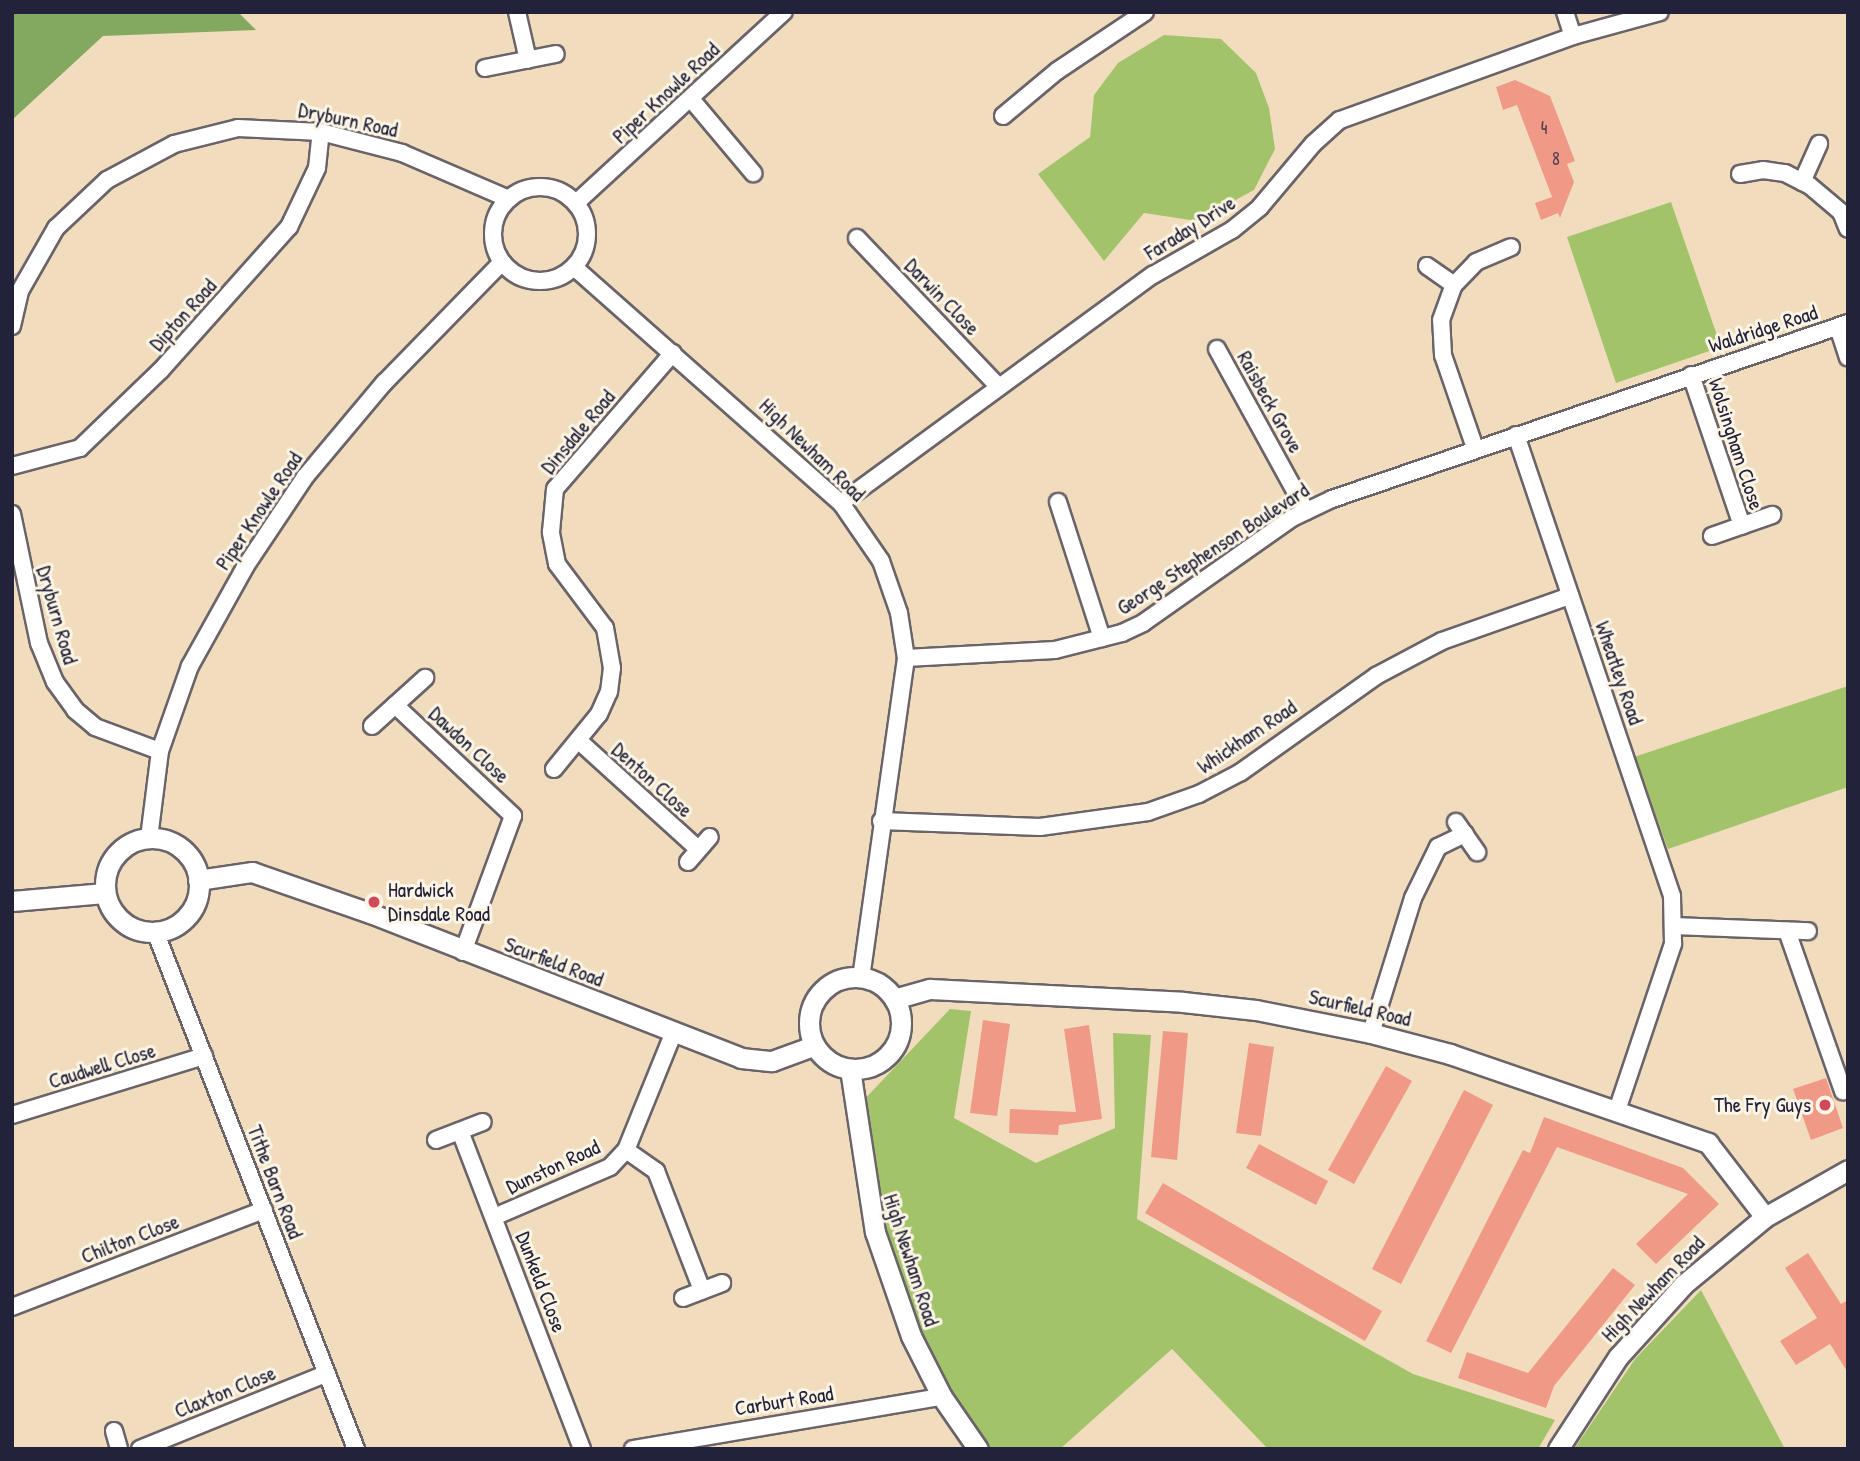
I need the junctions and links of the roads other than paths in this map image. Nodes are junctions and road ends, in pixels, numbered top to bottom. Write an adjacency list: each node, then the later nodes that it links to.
1 (517, 12): 8 (street)
2 (784, 12): 10 (street, Piper Knowle Road)
3 (1145, 12): 11 (street)
4 (1565, 12): 6 (street)
5 (1660, 12): 6 (street, Faraday Drive)
6 (1573, 36): 32 (street, Faraday Drive)
7 (556, 54): 8 (street)
8 (528, 60): 9 (street)
9 (485, 68)
10 (691, 99): 14 (street); 18 (street, Piper Knowle Road)
11 (1003, 116)
12 (321, 132): 17 (street, Dryburn Road); 27 (street, Dryburn Road); 35 (street, Dipton Road)
13 (1819, 145): 16 (street)
14 (753, 173)
15 (1740, 174): 16 (street)
16 (1802, 181): 19 (street)
17 (509, 199): 18 (street); 22 (street)
18 (576, 204): 24 (street)
19 (1848, 229)
20 (857, 238): 32 (street, Darwin Close)
21 (1511, 247): 25 (street)
22 (502, 262): 24 (street); 50 (street, Piper Knowle Road)
23 (1427, 266): 25 (street)
24 (574, 267): 29 (street, High Newham Road)
25 (1454, 285): 34 (street)
26 (1843, 325): 30 (street); 31 (street, Waldridge Road)
27 (12, 327)
28 (1217, 349): 38 (street, Raisbeck Grove)
29 (673, 353): 37 (street, High Newham Road); 49 (street, Dinsdale Road)
30 (1848, 357)
31 (1691, 375): 33 (street, George Stephenson Boulevard); 41 (street, Wolsingham Close)
32 (997, 385): 37 (street, Faraday Drive)
33 (1516, 435): 34 (street, George Stephenson Boulevard); 43 (street, Wheatley Road)
34 (1475, 449): 38 (street, George Stephenson Boulevard)
35 (12, 466)
36 (1058, 502): 44 (street)
37 (841, 503): 45 (street, High Newham Road)
38 (1306, 511): 44 (street, George Stephenson Boulevard)
39 (12, 514): 50 (street, Dryburn Road)
40 (1772, 515): 41 (street, Wolsingham Close)
41 (1742, 526): 42 (street, Wolsingham Close)
42 (1712, 536)
43 (1570, 596): 52 (street, Whickham Road); 61 (street, Wheatley Road)
44 (1102, 638): 45 (street, George Stephenson Boulevard)
45 (906, 657): 52 (street, High Newham Road)
46 (425, 678): 47 (street, Dawdon Close)
47 (395, 705): 48 (street, Dawdon Close); 65 (street, Dawdon Close)
48 (372, 726)
49 (579, 741): 51 (street, Dinsdale Road); 55 (street, Denton Close)
50 (160, 751): 54 (street, Piper Knowle Road)
51 (554, 769)
52 (881, 821): 66 (street, High Newham Road)
53 (710, 837): 55 (street, Denton Close)
54 (149, 838): 58 (street); 59 (street)
55 (698, 849): 57 (street, Denton Close)
56 (1477, 852): 68 (street)
57 (688, 862)
58 (198, 880): 62 (street); 65 (street, Scurfield Road)
59 (105, 893): 60 (street); 62 (street)
60 (12, 901)
61 (1675, 926): 63 (street); 74 (street, Wheatley Road)
62 (155, 931): 71 (street, Tithe Barn Road)
63 (1787, 931): 64 (street); 73 (street)
64 (1808, 931)
65 (463, 952): 69 (street, Scurfield Road)
66 (860, 977): 67 (street); 70 (street)
67 (894, 999): 68 (street, Scurfield Road); 72 (street)
68 (1371, 1033): 74 (street, Scurfield Road)
69 (673, 1034): 70 (street, Scurfield Road); 79 (street, Dunston Road)
70 (813, 1046): 72 (street)
71 (204, 1056): 75 (street, Caudwell Close); 81 (street, Tithe Barn Road)
72 (850, 1069): 89 (street, High Newham Road)
73 (1843, 1091)
74 (1617, 1110): 83 (street, Scurfield Road)
75 (12, 1115)
76 (483, 1122): 77 (street)
77 (460, 1131): 78 (street); 82 (street, Dunkeld Close)
78 (436, 1140)
79 (626, 1150): 82 (street, Dunston Road); 85 (street)
80 (1848, 1170): 83 (street, High Newham Road)
81 (264, 1210): 87 (street, Chilton Close); 88 (street, Tithe Barn Road)
82 (494, 1217): 94 (street, Dunkeld Close)
83 (1765, 1217): 97 (street, High Newham Road)
84 (722, 1283): 85 (street)
85 (702, 1290): 86 (street)
86 (683, 1298)
87 (12, 1307)
88 (326, 1374): 92 (street, Claxton Close); 93 (street, Tithe Barn Road)
89 (942, 1397): 95 (street, Carburt Road); 96 (street, High Newham Road)
90 (114, 1431): 91 (street)
91 (119, 1449)
92 (140, 1449)
93 (356, 1449)
94 (582, 1449)
95 (633, 1449)
96 (978, 1449)
97 (1558, 1449)

